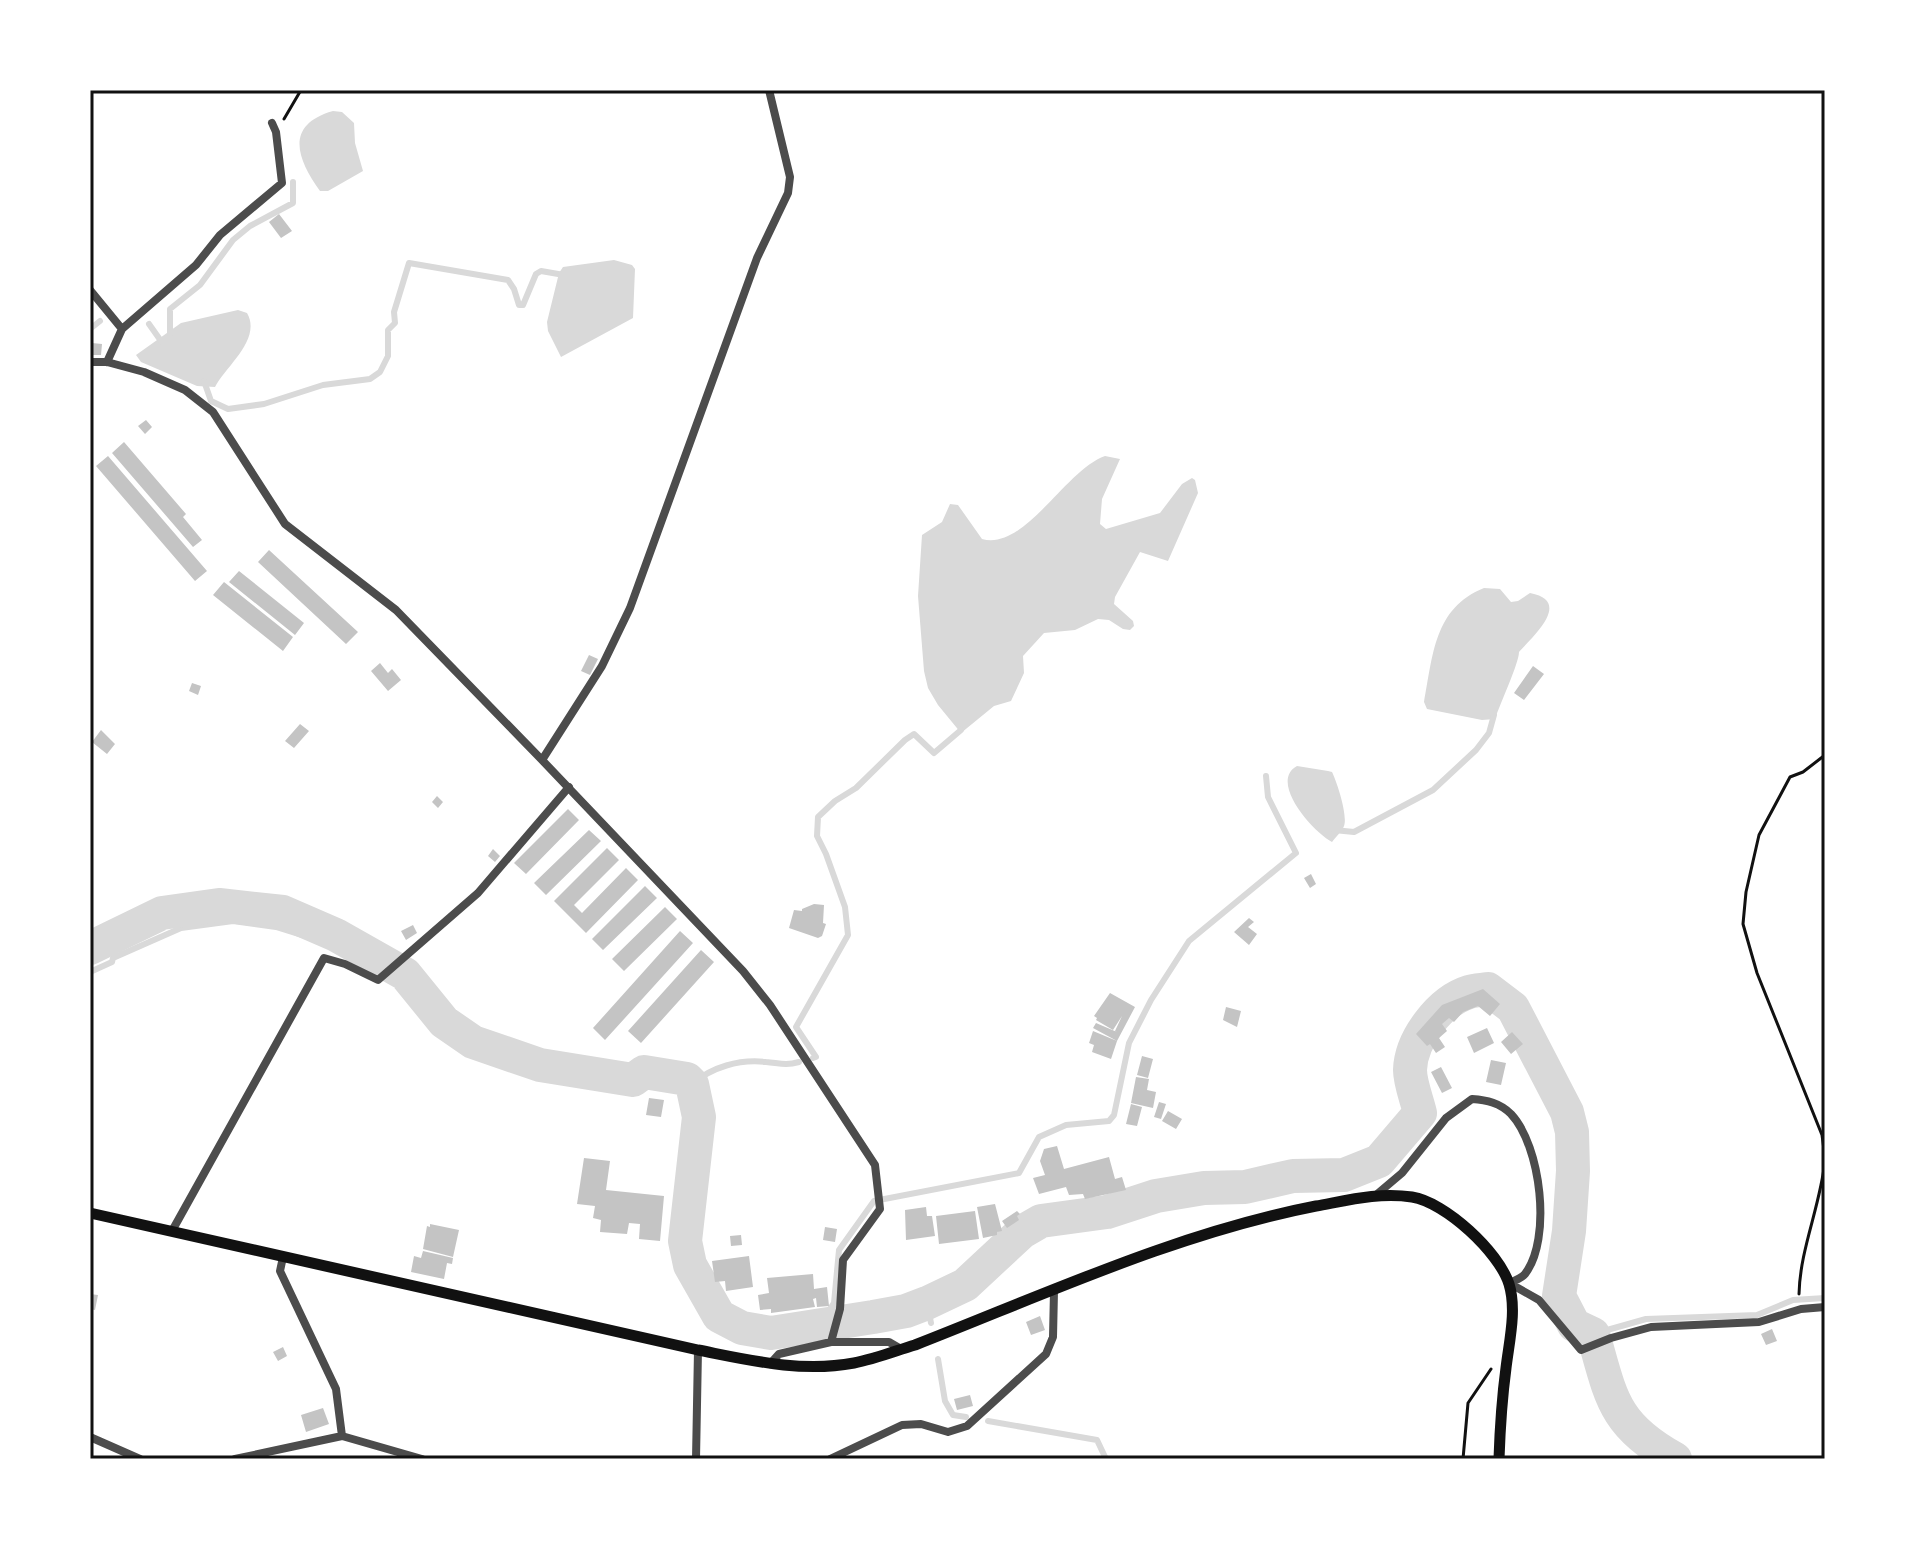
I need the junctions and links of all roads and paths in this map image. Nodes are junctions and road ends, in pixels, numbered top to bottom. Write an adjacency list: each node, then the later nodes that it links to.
1 (301, 90): 4 (path)
2 (769, 90): 10 (street)
3 (272, 123): 4 (street)
4 (276, 132): 6 (street)
5 (90, 290): 6 (street)
6 (122, 329): 8 (street)
7 (90, 362): 8 (street)
8 (107, 362): 10 (street)
9 (1825, 755): 12 (path)
10 (542, 760): 11 (street)
11 (569, 787): 15 (street); 21 (street)
12 (1825, 1159): 19 (path)
13 (1376, 1195): 17 (main road); 17 (street); 18 (main road)
14 (90, 1213): 15 (main road)
15 (172, 1231): 16 (main road)
16 (283, 1257): 23 (main road); 26 (street)
17 (1509, 1283): 20 (street); 25 (main road)
18 (1054, 1291): 22 (main road); 32 (street)
19 (1799, 1297)
20 (1825, 1307)
21 (832, 1338): 22 (street); 24 (street)
22 (901, 1349): 24 (main road)
23 (698, 1350): 24 (main road); 31 (street)
24 (770, 1364)
25 (1506, 1367): 33 (path); 34 (main road)
26 (342, 1436): 29 (street); 30 (street)
27 (90, 1437): 28 (street)
28 (140, 1459)
29 (235, 1459)
30 (422, 1459)
31 (696, 1459)
32 (830, 1459)
33 (1463, 1459)
34 (1499, 1459)

